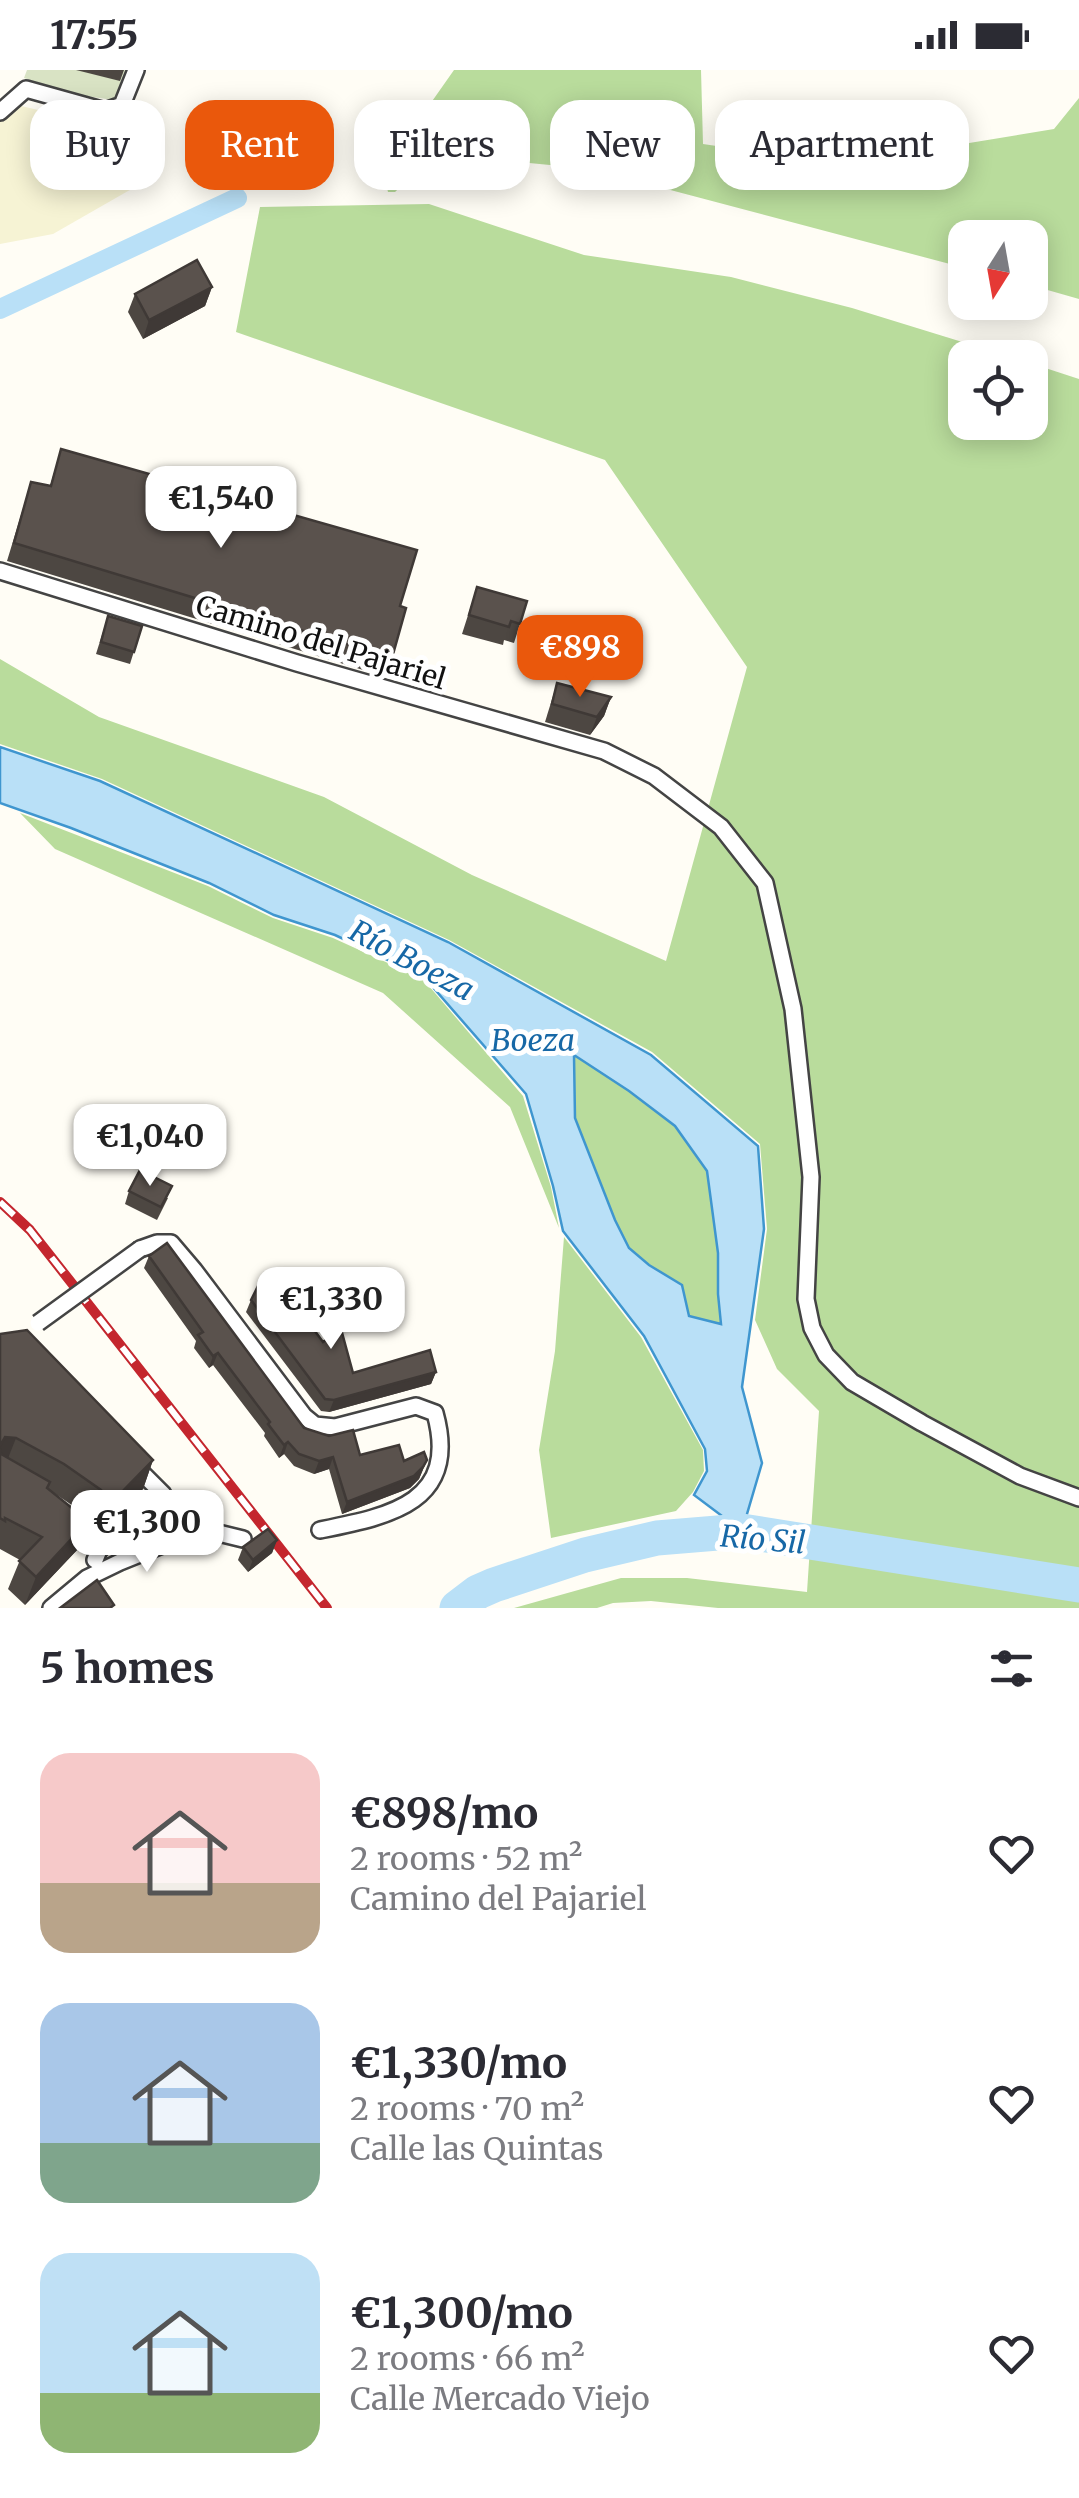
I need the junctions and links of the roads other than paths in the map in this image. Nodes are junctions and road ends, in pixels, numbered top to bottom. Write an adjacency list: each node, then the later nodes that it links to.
1 (136, 70): 2 (street)
2 (0, 112)
3 (0, 571): 6 (street, Camino del Pajariel)
4 (33, 1328): 8 (street, bridge)
5 (123, 1452): 10 (street)
6 (1079, 1498)
7 (60, 1510): 10 (street)
8 (320, 1530)
9 (243, 1539): 11 (street)
10 (99, 1550): 11 (street)
11 (87, 1578): 12 (street)
12 (51, 1608)

